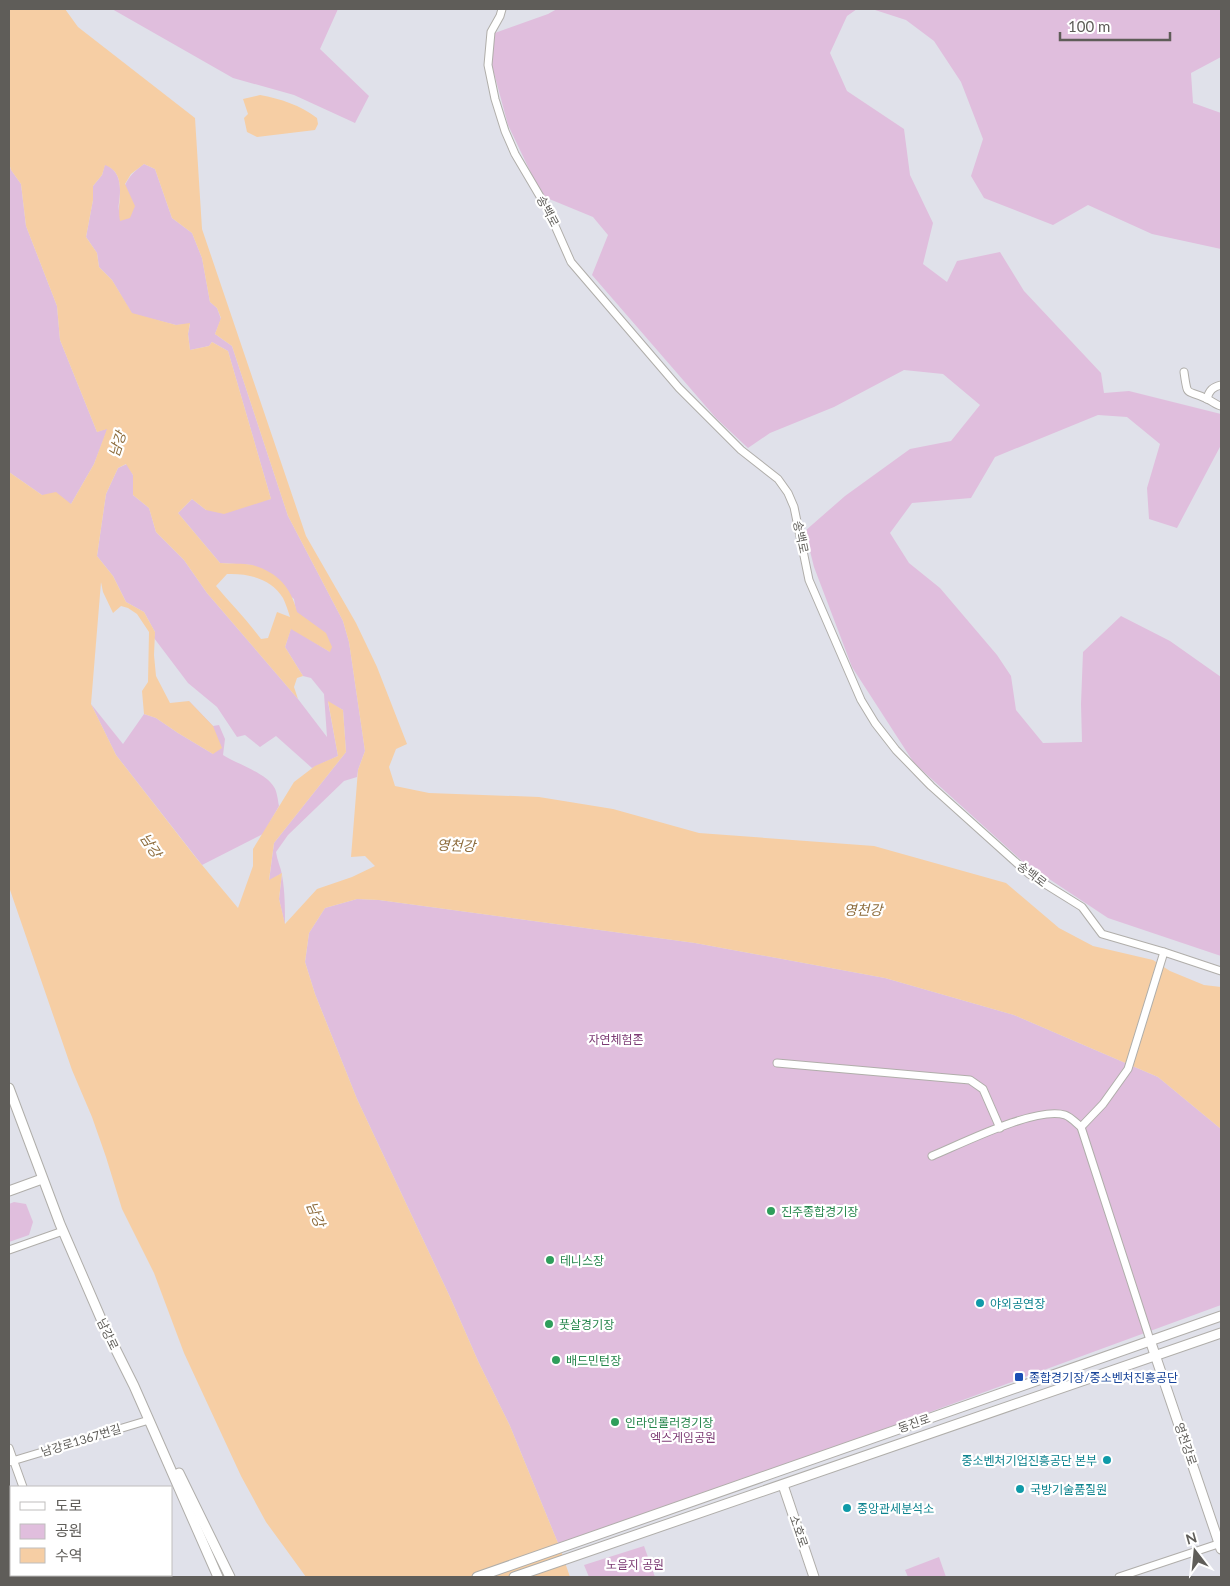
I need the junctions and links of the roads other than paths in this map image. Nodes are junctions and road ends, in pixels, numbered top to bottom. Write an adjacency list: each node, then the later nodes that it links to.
1 (502, 9): 6 (street, 송백로)
2 (1184, 372): 4 (street)
3 (1221, 386): 4 (street)
4 (1207, 398): 5 (street)
5 (1221, 406)
6 (1164, 952): 7 (street, 송백로); 10 (street)
7 (1221, 971)
8 (777, 1063): 11 (street)
9 (9, 1088): 13 (street, 남강로)
10 (1081, 1127): 11 (street); 19 (street)
11 (1000, 1128): 12 (street)
12 (932, 1156)
13 (42, 1179): 14 (street); 15 (street, 남강로)
14 (9, 1191)
15 (63, 1231): 16 (street); 21 (street, 남강로)
16 (9, 1250)
17 (1221, 1316): 19 (street, 동진로)
18 (1221, 1333): 20 (street, 동진로)
19 (1150, 1340): 20 (street, 영천강로); 30 (street, 동진로)
20 (1156, 1356): 25 (street, 동진로); 27 (street, 영천강로)
21 (134, 1386): 22 (street, 남강로); 29 (street)
22 (149, 1420): 24 (street, 남강로1367번길); 28 (street, 남강로)
23 (9, 1448): 24 (street)
24 (11, 1462): 26 (street)
25 (783, 1485): 31 (street, 동진로); 32 (street, 소호로)
26 (23, 1486)
27 (1221, 1545): 33 (street)
28 (218, 1577)
29 (230, 1577)
30 (477, 1577)
31 (514, 1577)
32 (814, 1577)
33 (1119, 1577)

